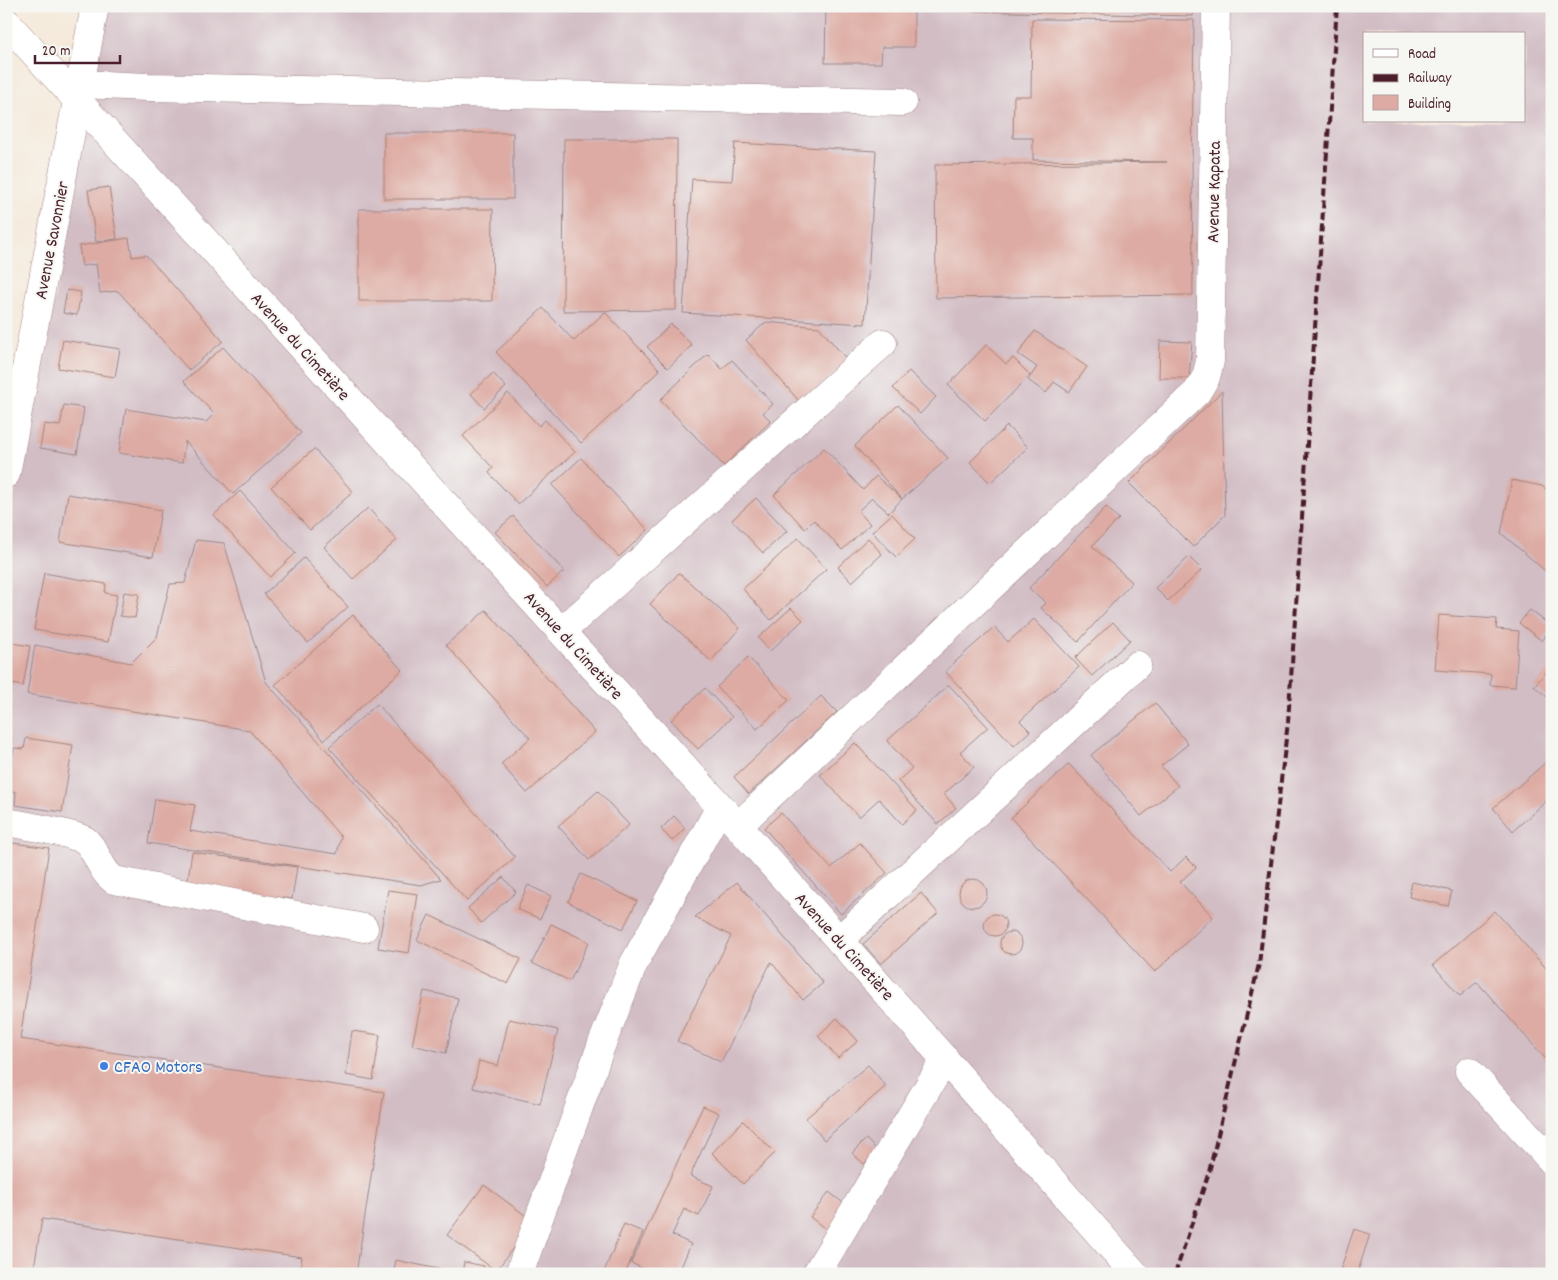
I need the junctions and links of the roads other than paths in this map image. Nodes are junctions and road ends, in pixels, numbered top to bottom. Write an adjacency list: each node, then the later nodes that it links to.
1 (95, 6): 4 (street, Avenue Savonnier)
2 (1216, 6): 12 (street, Avenue Kapata)
3 (6, 22): 4 (street, Avenue du Cimetière)
4 (79, 92): 5 (street); 7 (street, Avenue Savonnier); 8 (street, Avenue du Cimetière)
5 (903, 102)
6 (883, 343): 8 (street)
7 (6, 474)
8 (562, 631): 10 (street, Avenue du Cimetière)
9 (1137, 665): 14 (street)
10 (720, 807): 12 (street, Avenue du Cimetière); 18 (street)
11 (6, 822): 13 (street)
12 (738, 826): 14 (street, Avenue du Cimetière)
13 (364, 928)
14 (839, 940): 15 (street, Avenue du Cimetière)
15 (945, 1058): 19 (street); 20 (street, Avenue du Cimetière)
16 (1469, 1071): 17 (street)
17 (1552, 1161)
18 (519, 1274)
19 (816, 1274)
20 (1135, 1274)

